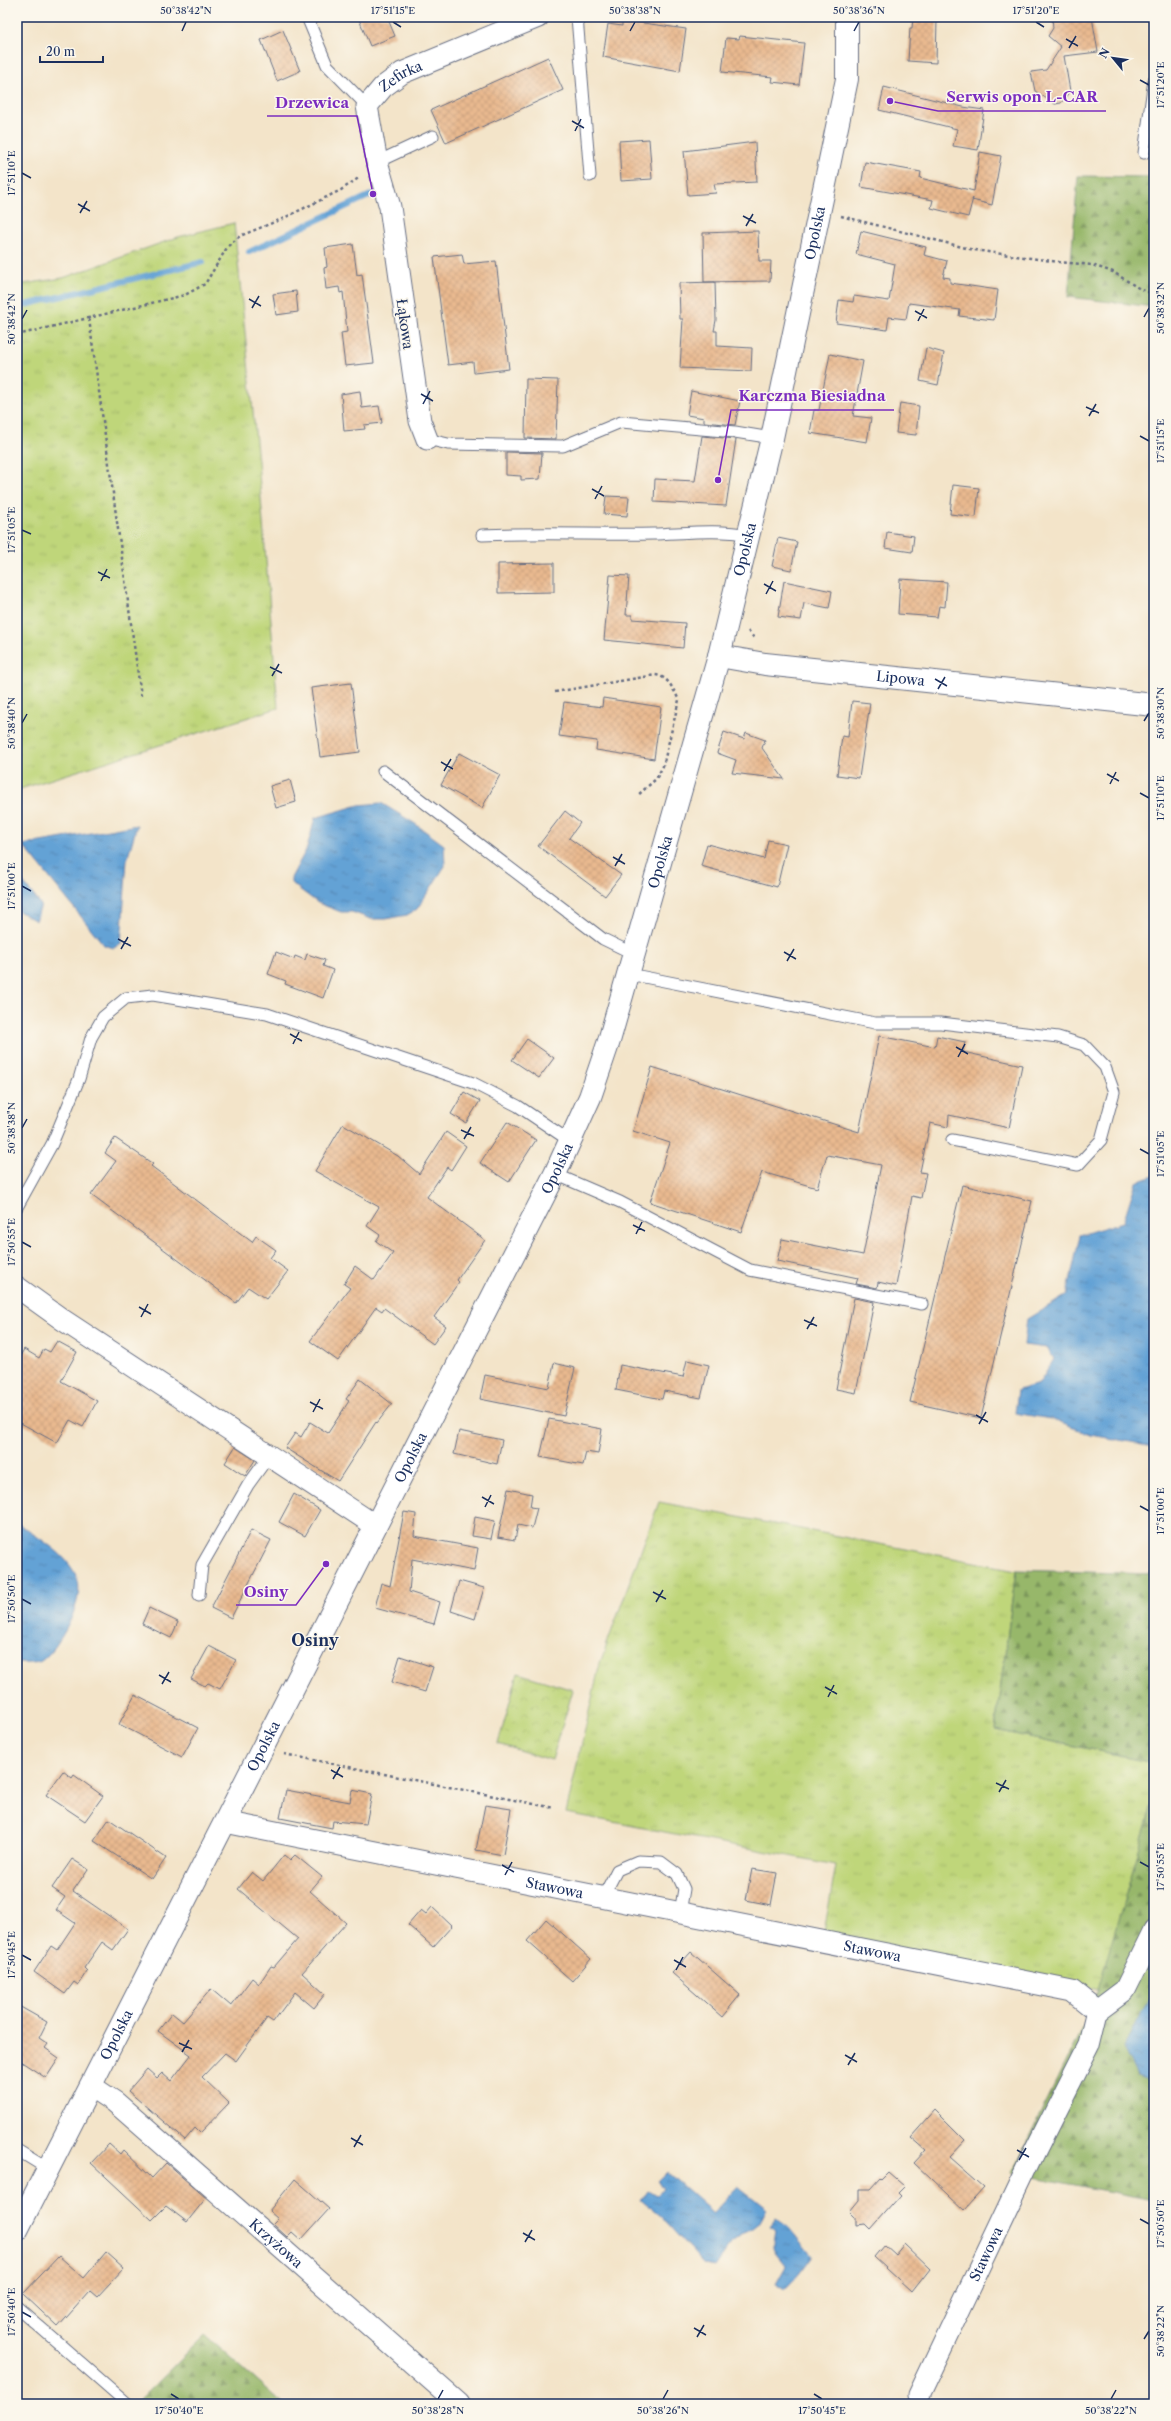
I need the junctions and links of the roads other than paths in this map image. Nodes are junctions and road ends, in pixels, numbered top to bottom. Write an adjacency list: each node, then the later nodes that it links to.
1 (307, 17): 6 (lane)
2 (537, 17): 6 (street, Zefirka)
3 (577, 17): 10 (lane)
4 (847, 17): 12 (street, Opolska)
5 (1154, 80): 8 (lane)
6 (367, 106): 9 (street, Zefirka)
7 (433, 136): 9 (lane)
8 (1144, 152)
9 (377, 162): 11 (street, Zefirka)
10 (590, 176)
11 (390, 207): 13 (street, Łąkowa)
12 (772, 438): 13 (lane); 15 (street, Opolska)
13 (427, 440)
14 (482, 535): 15 (lane)
15 (750, 535): 16 (street, Opolska)
16 (719, 656): 17 (street, Lipowa); 19 (street, Opolska)
17 (1154, 705)
18 (383, 771): 19 (lane)
19 (632, 964): 20 (lane); 21 (street, Opolska)
20 (952, 1140)
21 (570, 1141): 22 (street, Opolska); 23 (lane)
22 (555, 1174): 25 (lane); 27 (street, Opolska)
23 (17, 1208)
24 (17, 1287): 26 (street)
25 (922, 1304)
26 (269, 1456): 27 (street); 28 (lane)
27 (376, 1526): 29 (street, Opolska)
28 (199, 1595)
29 (225, 1822): 30 (street, Stawowa); 34 (street, Opolska)
30 (603, 1898): 31 (street, Stawowa); 31 (lane)
31 (680, 1913): 33 (street, Stawowa)
32 (1154, 1931): 33 (street)
33 (1098, 2011): 39 (street, Stawowa)
34 (91, 2086): 36 (street, Opolska); 41 (street, Krzyżowa)
35 (17, 2150): 36 (lane)
36 (48, 2169): 37 (street, Opolska)
37 (17, 2230)
38 (17, 2307): 40 (lane)
39 (919, 2395)
40 (128, 2404)
41 (459, 2404)

